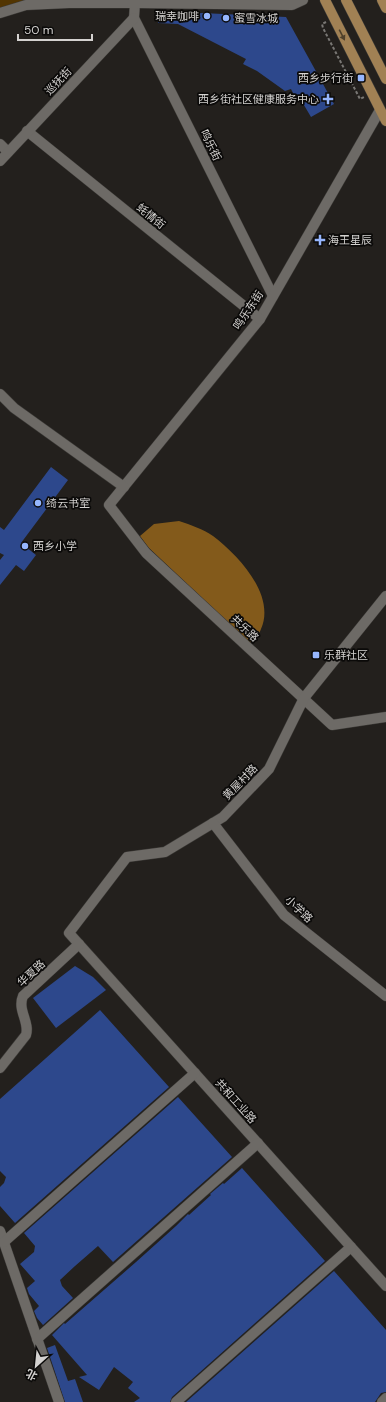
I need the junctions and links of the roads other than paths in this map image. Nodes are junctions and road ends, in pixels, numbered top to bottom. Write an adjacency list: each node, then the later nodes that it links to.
1 (303, 0): 5 (street)
2 (325, 0): 10 (main road, one-way to 10)
3 (346, 0): 9 (main road)
4 (382, 0): 6 (main road)
5 (135, 3): 7 (street); 8 (street)
6 (386, 8)
7 (0, 13)
8 (134, 18): 12 (street, 巡抚街); 16 (street, 鸣乐街)
9 (386, 79)
10 (380, 110): 11 (main road); 16 (street, 鸣乐东街)
11 (386, 121)
12 (27, 131): 14 (street, 巡抚街); 17 (street, 蚝情街)
13 (0, 144): 14 (street)
14 (8, 152): 15 (street, 巡抚街)
15 (0, 161)
16 (273, 296): 17 (street, 鸣乐东街)
17 (260, 319): 19 (street, 鸣乐东街)
18 (0, 394): 19 (street)
19 (124, 487): 20 (street, 鸣乐东街)
20 (109, 505): 22 (street, 共乐路)
21 (386, 596): 22 (street, 黄屋村路)
22 (304, 698): 23 (street, 共乐路); 24 (street, 黄屋村路)
23 (386, 717)
24 (213, 823): 25 (street, 黄屋村路); 27 (street, 小学路)
25 (69, 933): 26 (street, 共和工业路)
26 (80, 944): 28 (street, 华夏路); 29 (street, 共和工业路)
27 (386, 996)
28 (0, 1068)
29 (195, 1073): 30 (street, 共和工业路); 32 (street)
30 (258, 1143): 33 (street, 共和工业路); 35 (street)
31 (0, 1230): 32 (street)
32 (4, 1242): 35 (street)
33 (351, 1247): 34 (street, 共和工业路); 38 (street)
34 (386, 1286)
35 (37, 1339): 37 (street)
36 (386, 1398): 39 (street)
37 (59, 1402)
38 (176, 1402)
39 (382, 1402)

